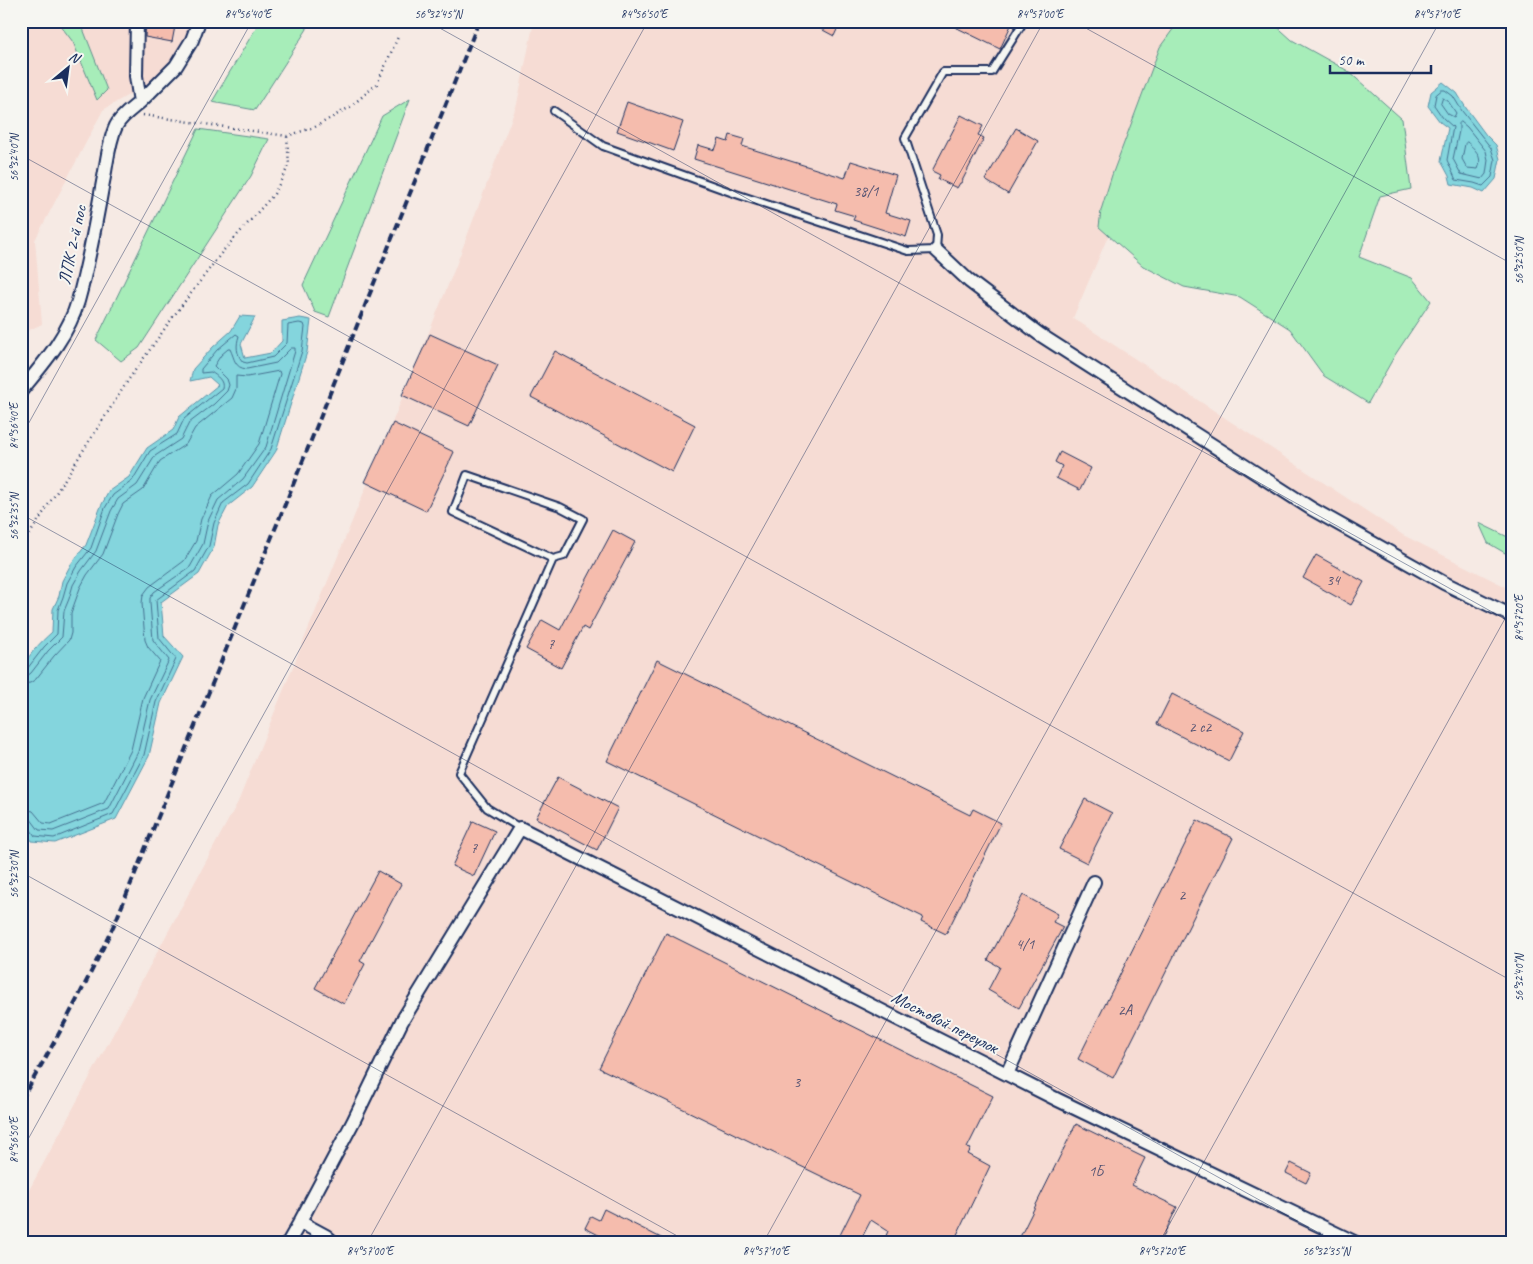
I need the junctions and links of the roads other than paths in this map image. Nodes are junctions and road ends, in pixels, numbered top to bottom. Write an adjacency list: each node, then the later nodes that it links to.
1 (137, 21): 4 (street)
2 (199, 21): 4 (street, ЛПК 2-й пос)
3 (1024, 21): 6 (lane)
4 (140, 102): 7 (street, ЛПК 2-й пос)
5 (554, 111): 6 (lane)
6 (936, 250): 9 (street)
7 (21, 391)
8 (553, 560): 8 (lane); 10 (lane)
9 (1512, 616)
10 (520, 828): 12 (street, Мостовой переулок); 13 (street)
11 (1094, 882): 12 (street)
12 (1008, 1074): 16 (street, Мостовой переулок)
13 (300, 1222): 14 (street); 15 (street)
14 (288, 1243)
15 (334, 1243)
16 (1356, 1243)

